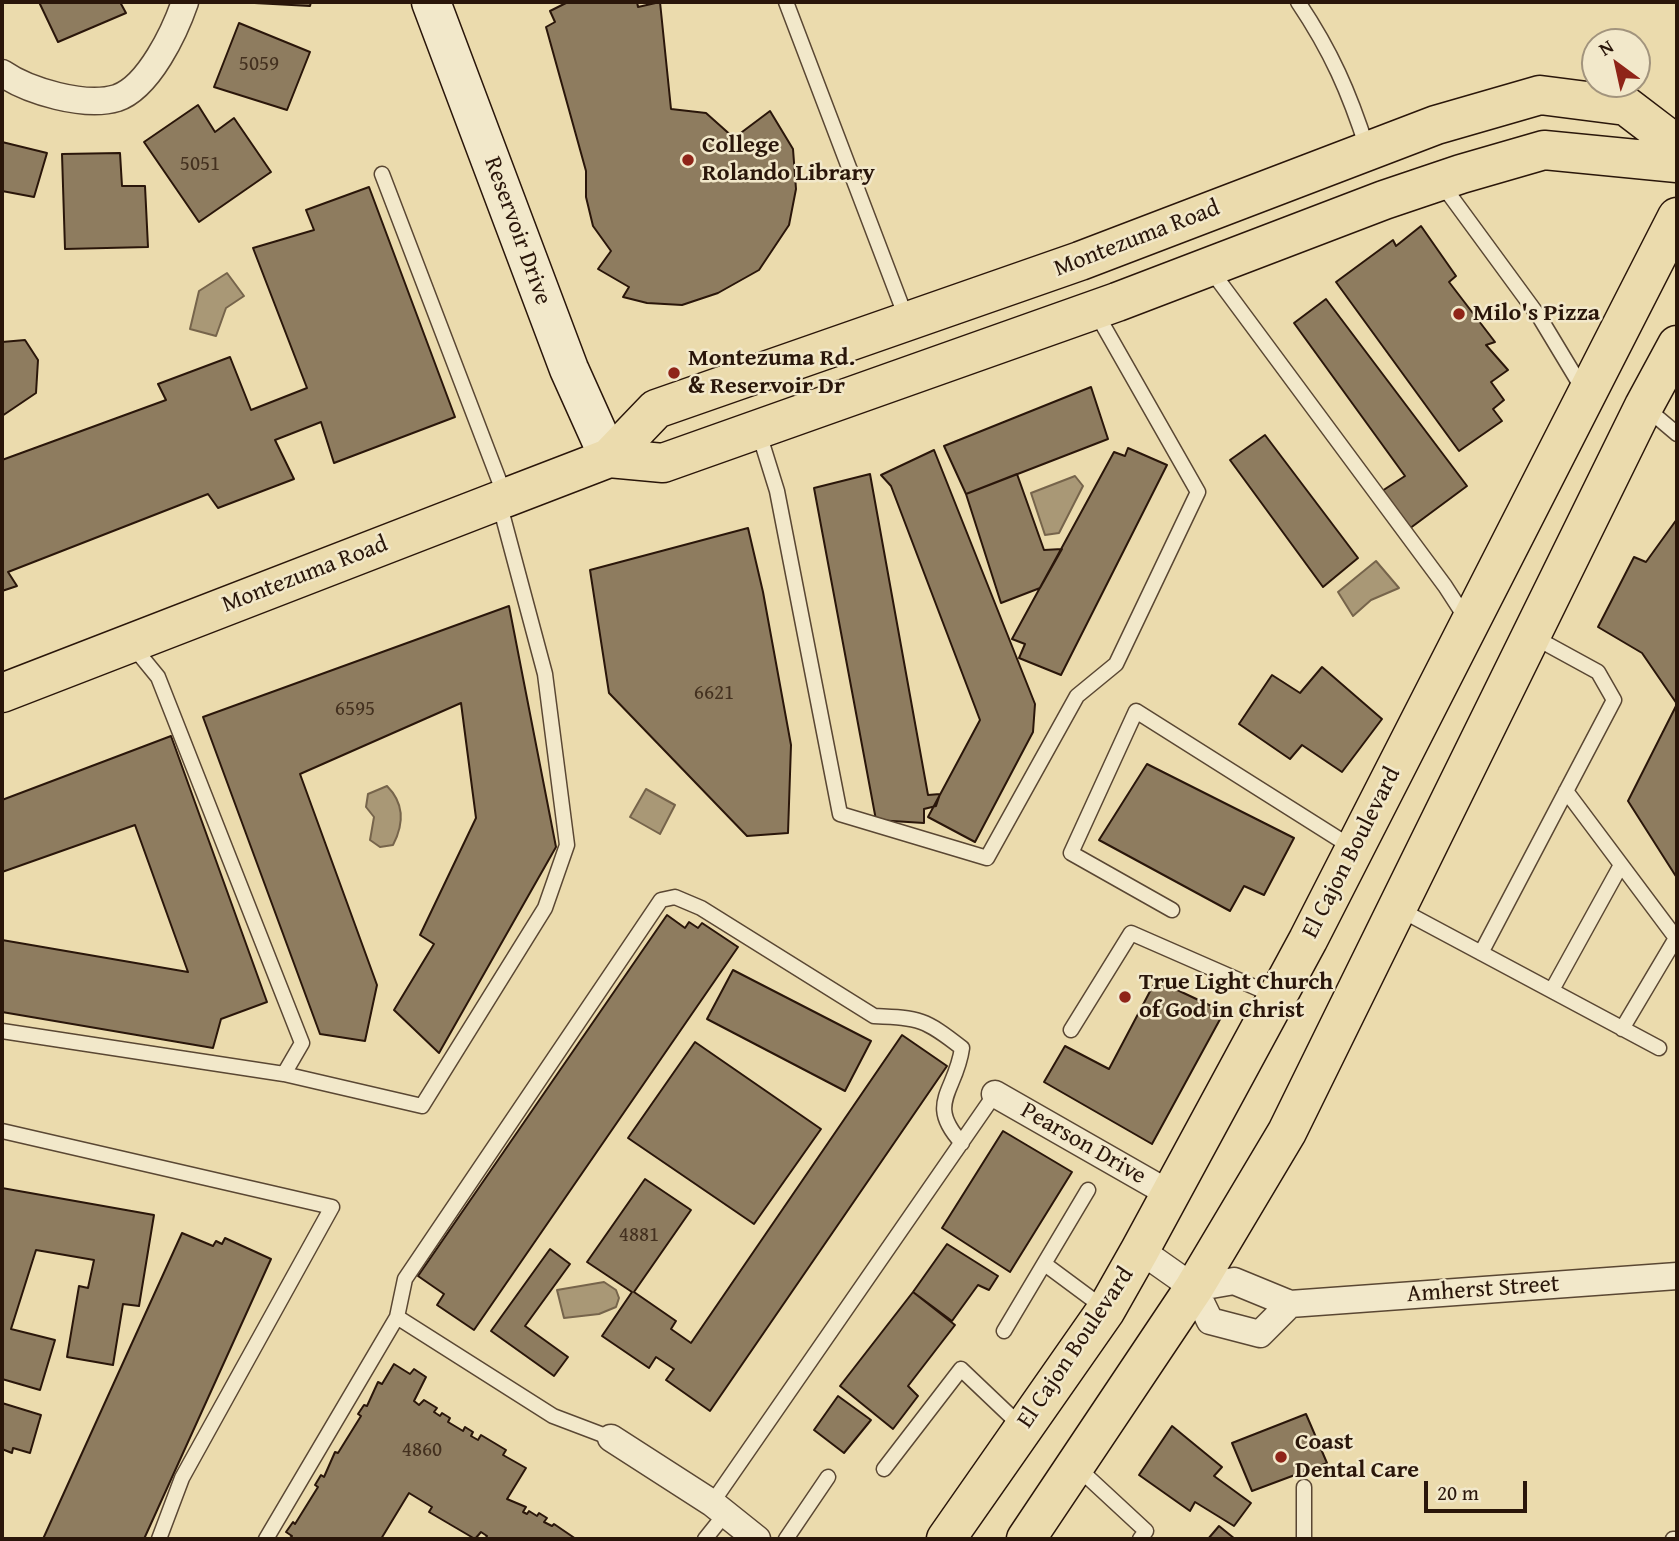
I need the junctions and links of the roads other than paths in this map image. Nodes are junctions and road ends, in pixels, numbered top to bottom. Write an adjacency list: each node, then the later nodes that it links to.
1 (184, 2): 5 (street)
2 (431, 2): 22 (street, Reservoir Drive)
3 (786, 2): 16 (lane)
4 (1298, 2): 9 (lane)
5 (2, 73)
6 (1626, 106): 7 (main road, Montezuma Road); 8 (main road); 9 (main road, Montezuma Road)
7 (1677, 116)
8 (1677, 145)
9 (1367, 152): 15 (main road); 16 (main road, Montezuma Road)
10 (1677, 163): 12 (main road, Montezuma Road)
11 (383, 174): 23 (lane)
12 (1440, 182): 14 (main road, Montezuma Road); 18 (lane)
13 (1677, 217): 18 (main road, El Cajon Boulevard)
14 (1210, 268): 15 (main road, Montezuma Road); 24 (lane)
15 (1085, 313): 20 (main road, Montezuma Road); 20 (lane)
16 (907, 321): 22 (main road, Montezuma Road)
17 (1677, 345): 19 (main road)
18 (1586, 395): 24 (main road, El Cajon Boulevard)
19 (1644, 406): 21 (lane); 25 (main road)
20 (758, 429): 22 (main road, Montezuma Road)
21 (1677, 434)
22 (609, 458): 23 (main road, Montezuma Road)
23 (502, 499): 26 (main road, Montezuma Road); 40 (lane)
24 (1469, 624): 29 (main road, El Cajon Boulevard)
25 (1531, 636): 28 (lane); 31 (main road)
26 (130, 643): 27 (main road, Montezuma Road); 40 (lane)
27 (2, 693)
28 (1566, 791): 30 (lane); 33 (lane)
29 (1354, 849): 32 (lane); 35 (main road, El Cajon Boulevard)
30 (1621, 865): 34 (lane); 36 (lane)
31 (1398, 908): 33 (lane); 49 (main road)
32 (1172, 910)
33 (1481, 953): 34 (lane)
34 (1552, 990): 36 (lane)
35 (1277, 997): 37 (lane); 45 (main road, El Cajon Boulevard)
36 (1622, 1029): 39 (lane)
37 (1071, 1030)
38 (2, 1031): 40 (lane)
39 (1659, 1048)
40 (284, 1074)
41 (995, 1094): 43 (lane); 45 (street, Pearson Drive)
42 (2, 1131): 61 (lane)
43 (962, 1143): 52 (lane); 60 (lane)
44 (1088, 1190): 47 (lane)
45 (1170, 1194): 46 (main road, El Cajon Boulevard)
46 (1140, 1251): 49 (street); 51 (main road, El Cajon Boulevard)
47 (1046, 1265): 51 (lane); 53 (lane)
48 (1677, 1276): 50 (street, Amherst Street)
49 (1194, 1288): 50 (street, Amherst Street); 50 (street); 56 (main road)
50 (1290, 1304)
51 (1106, 1310): 54 (main road, El Cajon Boulevard)
52 (397, 1317): 55 (lane); 62 (lane)
53 (1004, 1331)
54 (1023, 1429): 57 (lane); 66 (main road, El Cajon Boulevard)
55 (611, 1438): 60 (street)
56 (1077, 1467): 67 (main road); 68 (lane)
57 (884, 1469)
58 (828, 1477): 65 (lane)
59 (1304, 1487): 69 (lane)
60 (718, 1508): 63 (lane); 64 (street)
61 (159, 1539)
62 (266, 1539)
63 (705, 1539)
64 (757, 1539)
65 (786, 1539)
66 (946, 1539)
67 (1026, 1539)
68 (1140, 1539)
69 (1304, 1539)

